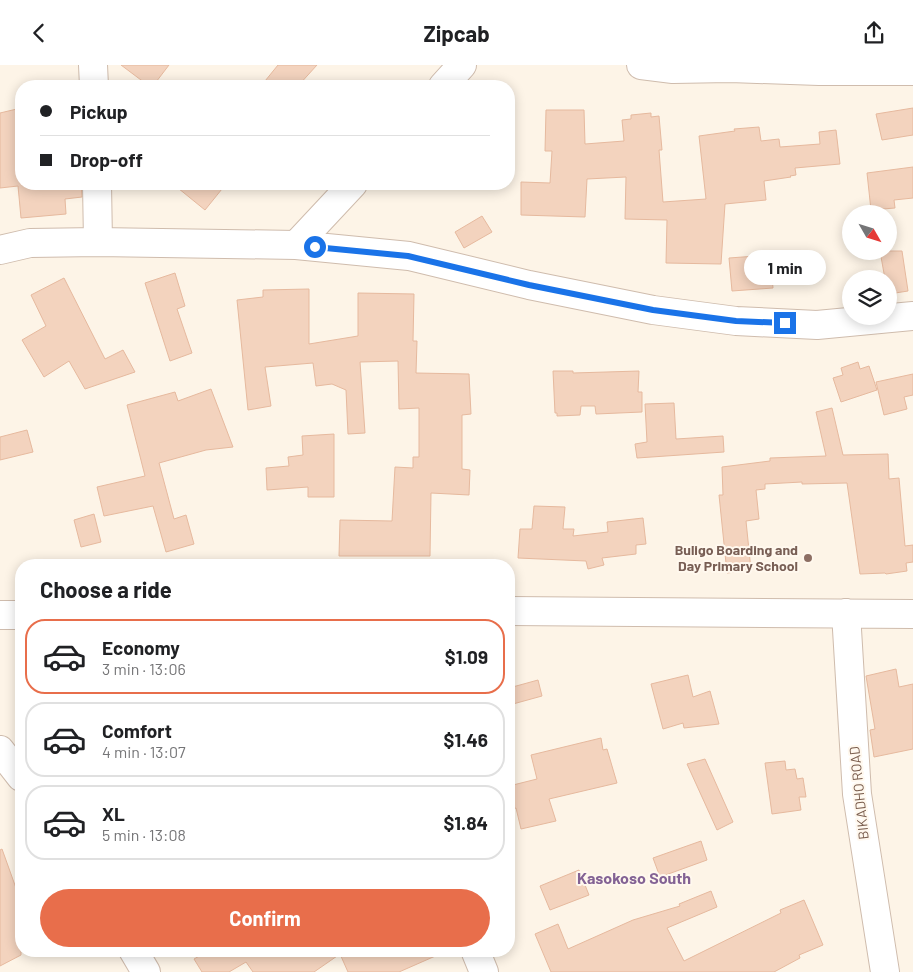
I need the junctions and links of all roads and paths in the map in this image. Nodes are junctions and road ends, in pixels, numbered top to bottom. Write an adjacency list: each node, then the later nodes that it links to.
1 (93, 65): 5 (street)
2 (462, 65): 6 (street)
3 (641, 65): 4 (street)
4 (913, 71)
5 (94, 80)
6 (448, 80)
7 (97, 190): 9 (street)
8 (347, 190): 10 (street)
9 (98, 242): 10 (street); 11 (street)
10 (296, 245): 12 (street)
11 (0, 250)
12 (913, 317)
13 (515, 611): 14 (street)
14 (846, 613): 15 (street); 24 (street, BIKADHO ROAD)
15 (913, 614)
16 (0, 615): 17 (street)
17 (15, 615)
18 (0, 750): 19 (street)
19 (15, 769)
20 (137, 957): 22 (street)
21 (478, 957): 23 (street)
22 (146, 972)
23 (484, 972)
24 (885, 972)

